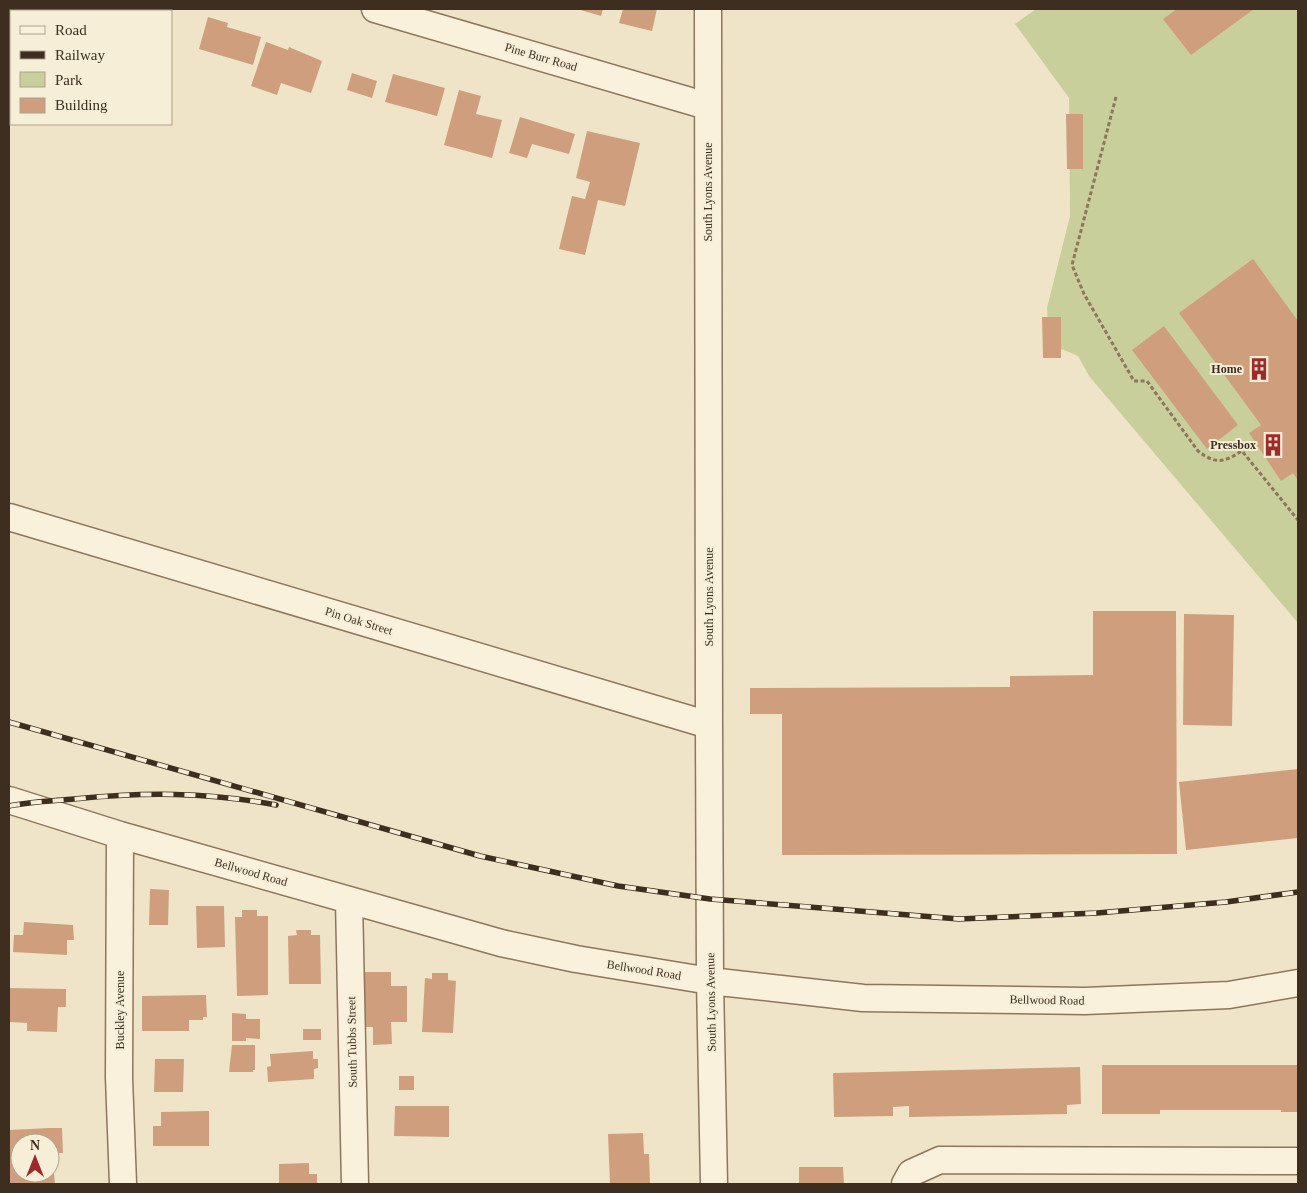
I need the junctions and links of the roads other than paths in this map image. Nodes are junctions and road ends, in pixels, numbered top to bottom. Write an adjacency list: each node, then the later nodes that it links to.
1 (375, 9): 3 (street, Pine Burr Road)
2 (708, 9): 3 (street, South Lyons Avenue)
3 (708, 106): 5 (street, South Lyons Avenue)
4 (9, 517): 5 (street, Pin Oak Street)
5 (709, 725): 9 (street, South Lyons Avenue)
6 (9, 800): 7 (street, Bellwood Road)
7 (120, 835): 8 (street, Bellwood Road); 12 (street, Buckley Avenue)
8 (350, 900): 9 (street, Bellwood Road); 13 (street, South Tubbs Street)
9 (710, 981): 10 (street, Bellwood Road); 14 (street, South Lyons Avenue)
10 (1298, 984)
11 (1298, 1161): 15 (street)
12 (123, 1184)
13 (355, 1184)
14 (714, 1184)
15 (905, 1184)

